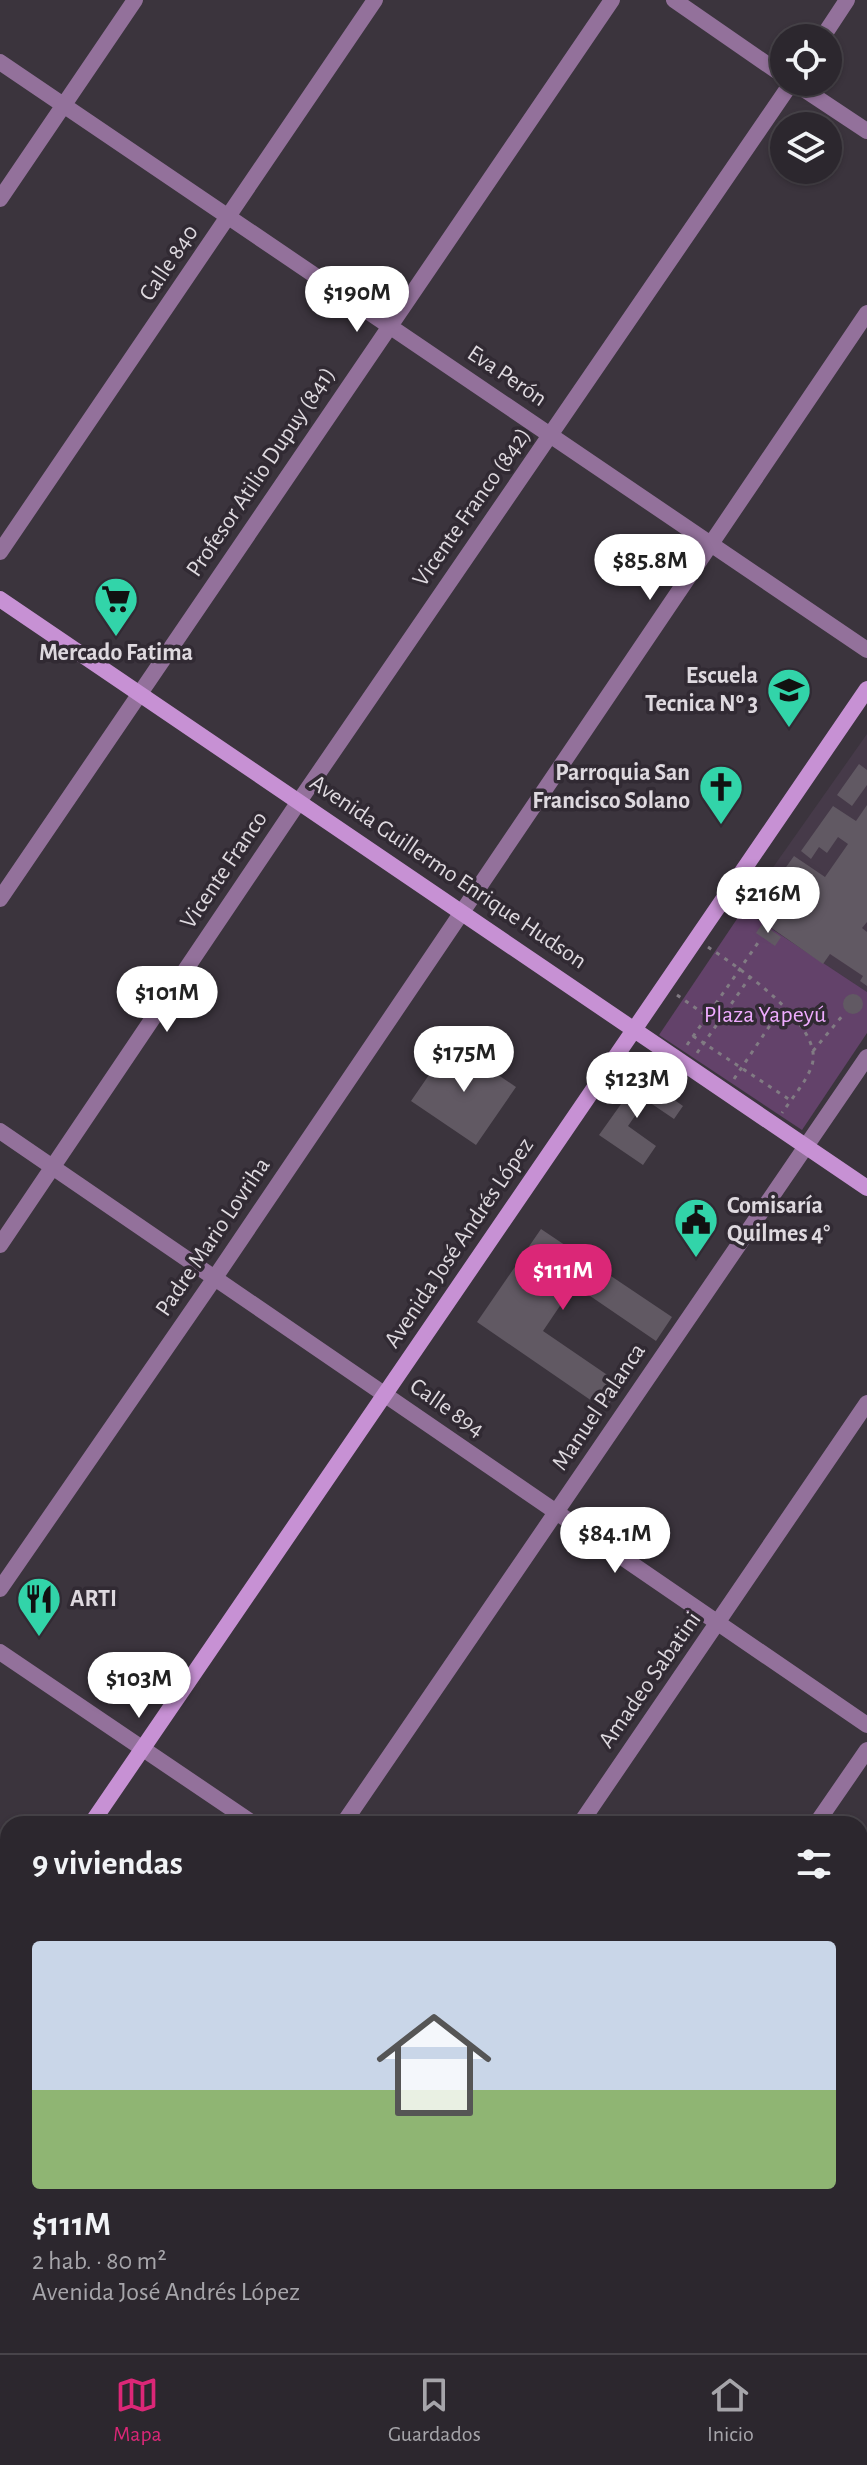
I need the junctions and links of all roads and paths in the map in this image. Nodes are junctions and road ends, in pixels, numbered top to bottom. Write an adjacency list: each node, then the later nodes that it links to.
1 (135, 0): 11 (street)
2 (375, 0): 14 (street, Calle 840)
3 (612, 0): 16 (street, Profesor Atilio Dupuy (841))
4 (674, 0): 8 (street)
5 (847, 0): 6 (street)
6 (831, 24)
7 (0, 62): 11 (street, Eva Perón)
8 (770, 66)
9 (783, 96): 17 (street, Vicente Franco (842))
10 (814, 96): 12 (street)
11 (63, 105): 13 (street); 14 (street, Eva Perón)
12 (867, 131)
13 (0, 199)
14 (230, 217): 16 (street, Eva Perón); 19 (street, Calle 840)
15 (867, 313): 18 (street, Padre Mario Lovriha)
16 (388, 324): 17 (street, Eva Perón); 23 (street, Profesor Atilio Dupuy (841))
17 (551, 435): 18 (street, Eva Perón); 24 (street, Vicente Franco (842))
18 (714, 543): 21 (street, Eva Perón); 26 (street, Padre Mario Lovriha)
19 (0, 552)
20 (0, 599): 23 (main road, Avenida Guillermo Enrique Hudson)
21 (867, 650)
22 (867, 689): 27 (main road, Avenida José Andrés López)
23 (142, 694): 24 (main road, Avenida Guillermo Enrique Hudson); 25 (street, Profesor Atilio Dupuy (841))
24 (300, 800): 26 (main road, Avenida Guillermo Enrique Hudson); 47 (street, Vicente Franco)
25 (0, 899)
26 (464, 911): 35 (main road, Avenida Guillermo Enrique Hudson); 50 (street, Padre Mario Lovriha)
27 (696, 939): 29 (path); 31 (main road, Avenida José Andrés López)
28 (760, 940): 29 (path)
29 (740, 968): 30 (path); 34 (path)
30 (751, 976): 32 (path); 37 (path)
31 (664, 986): 34 (path); 35 (main road, Avenida José Andrés López)
32 (783, 1005): 38 (path); 41 (path)
33 (843, 1015): 38 (path)
34 (707, 1016): 36 (path)
35 (634, 1029): 40 (main road, Avenida Guillermo Enrique Hudson); 51 (main road, Avenida José Andrés López)
36 (693, 1036): 37 (path); 40 (path)
37 (704, 1043): 40 (path); 41 (path)
38 (813, 1051): 43 (path)
39 (867, 1057): 46 (street, Manuel Palanca)
40 (683, 1062): 42 (main road, Avenida Guillermo Enrique Hudson)
41 (741, 1068): 42 (path); 43 (path)
42 (725, 1092): 44 (main road, Avenida Guillermo Enrique Hudson)
43 (790, 1101): 44 (path)
44 (774, 1126): 46 (main road, Avenida Guillermo Enrique Hudson)
45 (0, 1131): 47 (street, Calle 894)
46 (805, 1147): 48 (main road, Avenida Guillermo Enrique Hudson); 53 (street, Manuel Palanca)
47 (53, 1167): 49 (street, Vicente Franco); 50 (street, Calle 894)
48 (867, 1188)
49 (0, 1245)
50 (214, 1279): 51 (street, Calle 894); 54 (street, Padre Mario Lovriha)
51 (385, 1394): 53 (street, Calle 894); 58 (main road, Avenida José Andrés López)
52 (867, 1403): 55 (street, Amadeo Sabatini)
53 (556, 1513): 55 (street, Calle 894); 62 (street, Manuel Palanca)
54 (0, 1589)
55 (720, 1621): 57 (street, Calle 894); 63 (street, Amadeo Sabatini)
56 (0, 1652): 58 (street)
57 (867, 1725)
58 (143, 1747): 60 (main road, Avenida José Andrés López); 61 (street)
59 (867, 1750): 64 (street)
60 (96, 1816)
61 (242, 1816)
62 (348, 1816)
63 (586, 1816)
64 (822, 1816)

